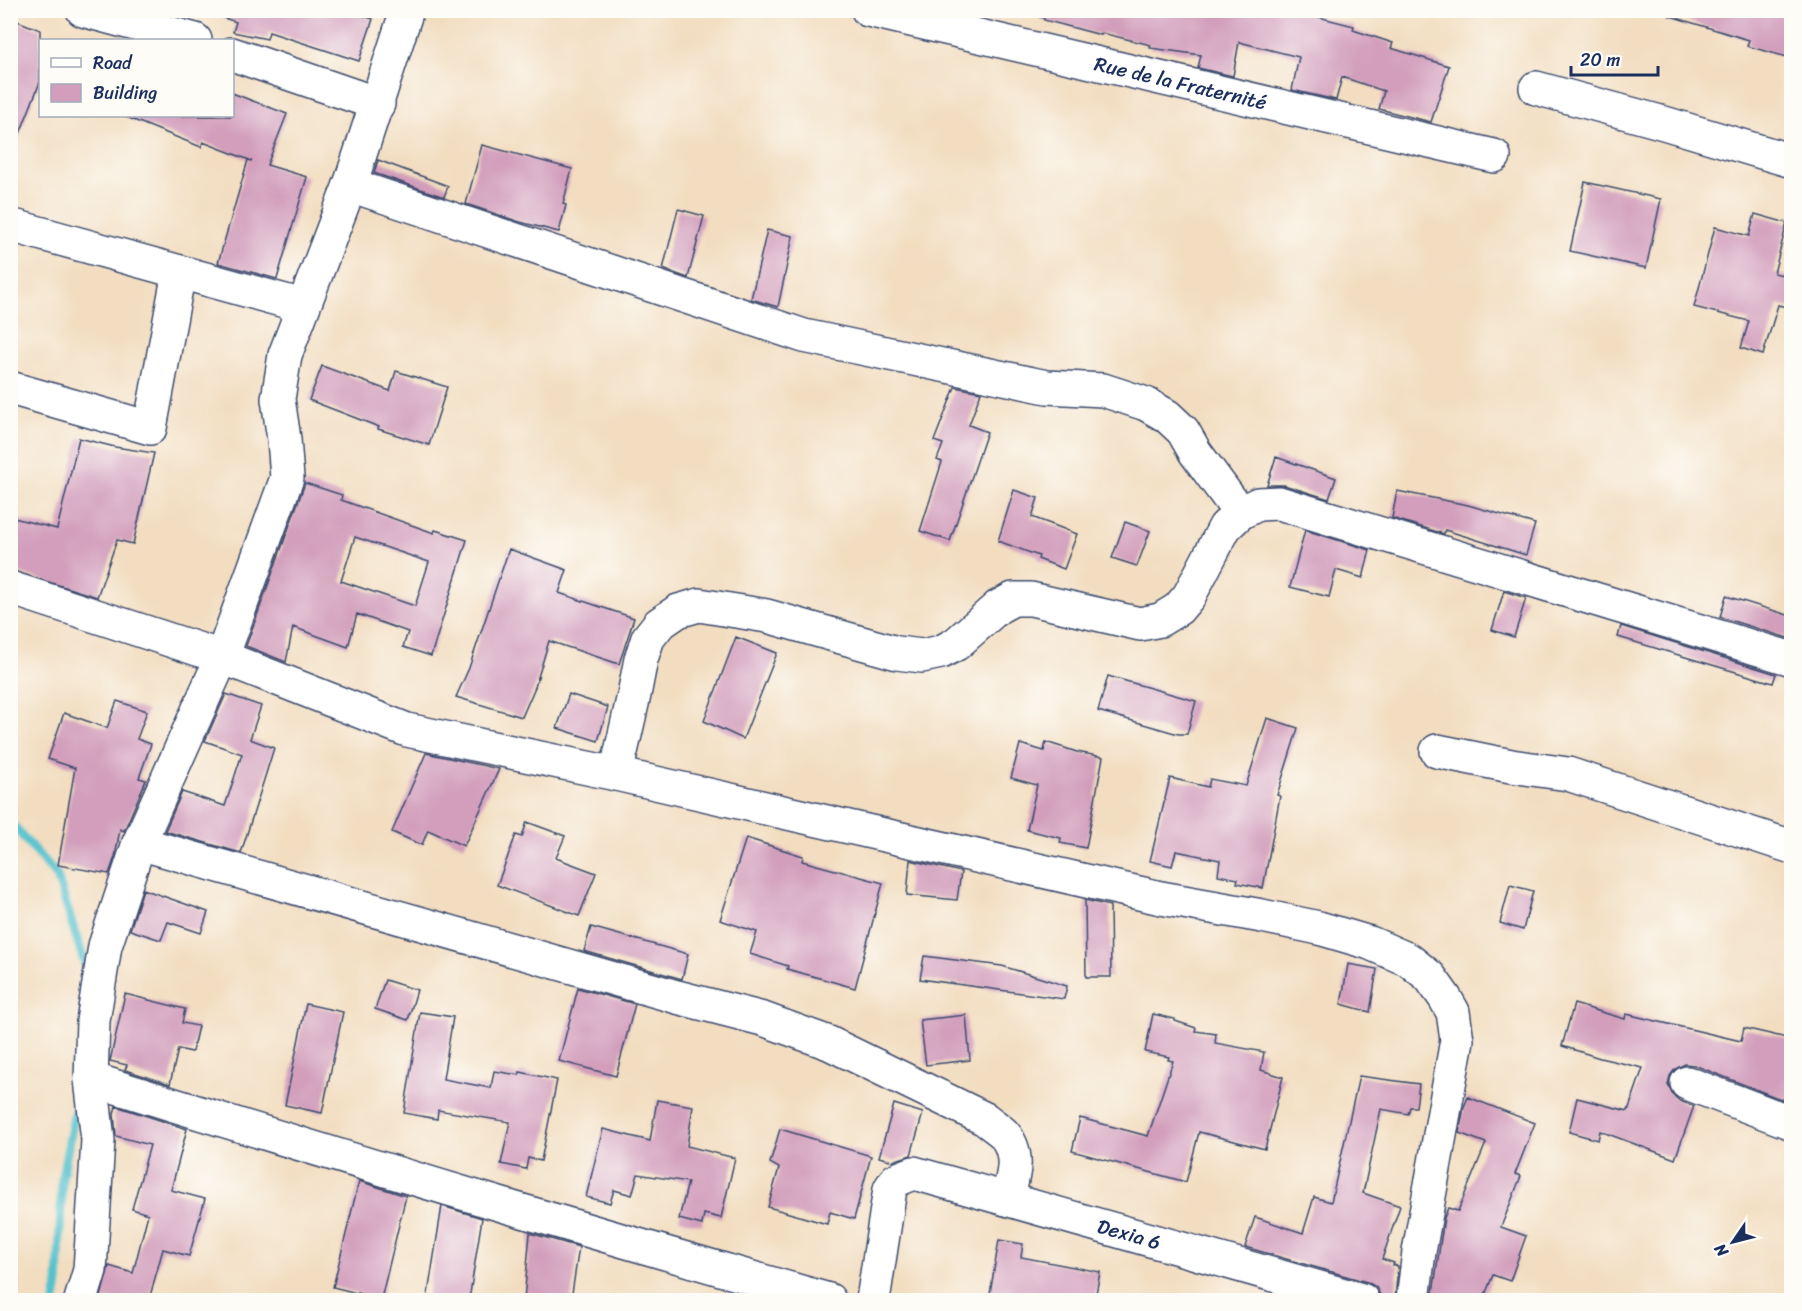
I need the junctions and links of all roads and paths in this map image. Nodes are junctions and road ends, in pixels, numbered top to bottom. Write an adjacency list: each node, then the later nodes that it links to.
1 (83, 10): 4 (street)
2 (407, 10): 7 (street)
3 (868, 10): 8 (street, Rue de la Fraternité)
4 (191, 39)
5 (234, 55): 7 (street)
6 (1536, 88): 9 (street)
7 (378, 104): 10 (street)
8 (1494, 156)
9 (1791, 161)
10 (350, 185): 13 (street); 15 (street)
11 (10, 225): 12 (street)
12 (178, 272): 13 (street); 14 (street)
13 (303, 306): 17 (street)
14 (10, 388)
15 (1240, 513): 18 (street); 20 (street)
16 (10, 588): 17 (street)
17 (222, 657): 20 (street); 21 (street)
18 (1791, 659)
19 (1437, 752): 22 (street)
20 (616, 774): 31 (street)
21 (139, 843): 23 (street); 26 (street)
22 (1791, 847)
23 (91, 1079): 27 (street); 28 (street)
24 (1687, 1083): 25 (street)
25 (1791, 1123)
26 (1007, 1199): 29 (street, Dexia 6); 30 (street, Dexia 6)
27 (81, 1300)
28 (829, 1300)
29 (873, 1300)
30 (1362, 1300)
31 (1413, 1300)

